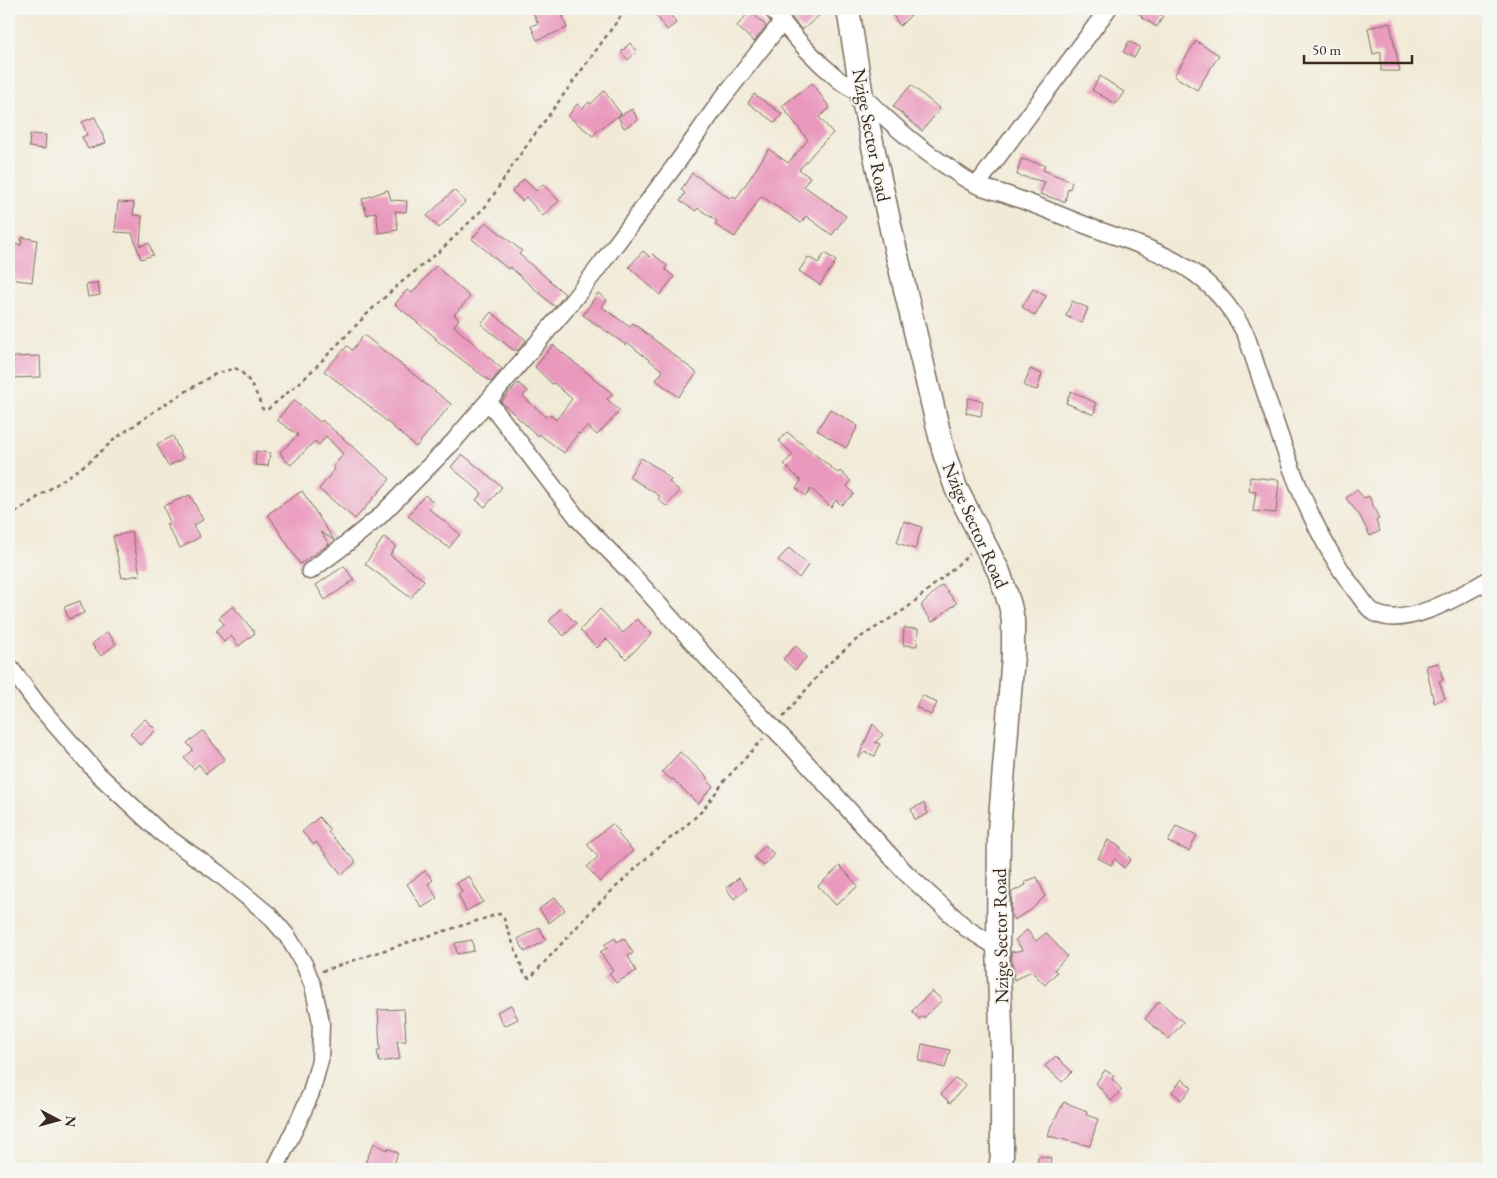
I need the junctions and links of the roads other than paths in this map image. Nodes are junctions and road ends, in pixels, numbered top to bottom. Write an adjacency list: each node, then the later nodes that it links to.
1 (772, 9): 4 (street)
2 (848, 9): 5 (main road, Nzige Sector Road)
3 (1108, 9): 6 (street)
4 (782, 22): 5 (street); 7 (street)
5 (862, 96): 6 (street); 11 (main road, Nzige Sector Road)
6 (977, 185): 9 (street)
7 (488, 402): 8 (street); 11 (street)
8 (310, 571)
9 (1488, 580)
10 (9, 666): 12 (street)
11 (998, 948): 13 (main road, Nzige Sector Road)
12 (275, 1169)
13 (1000, 1169)

